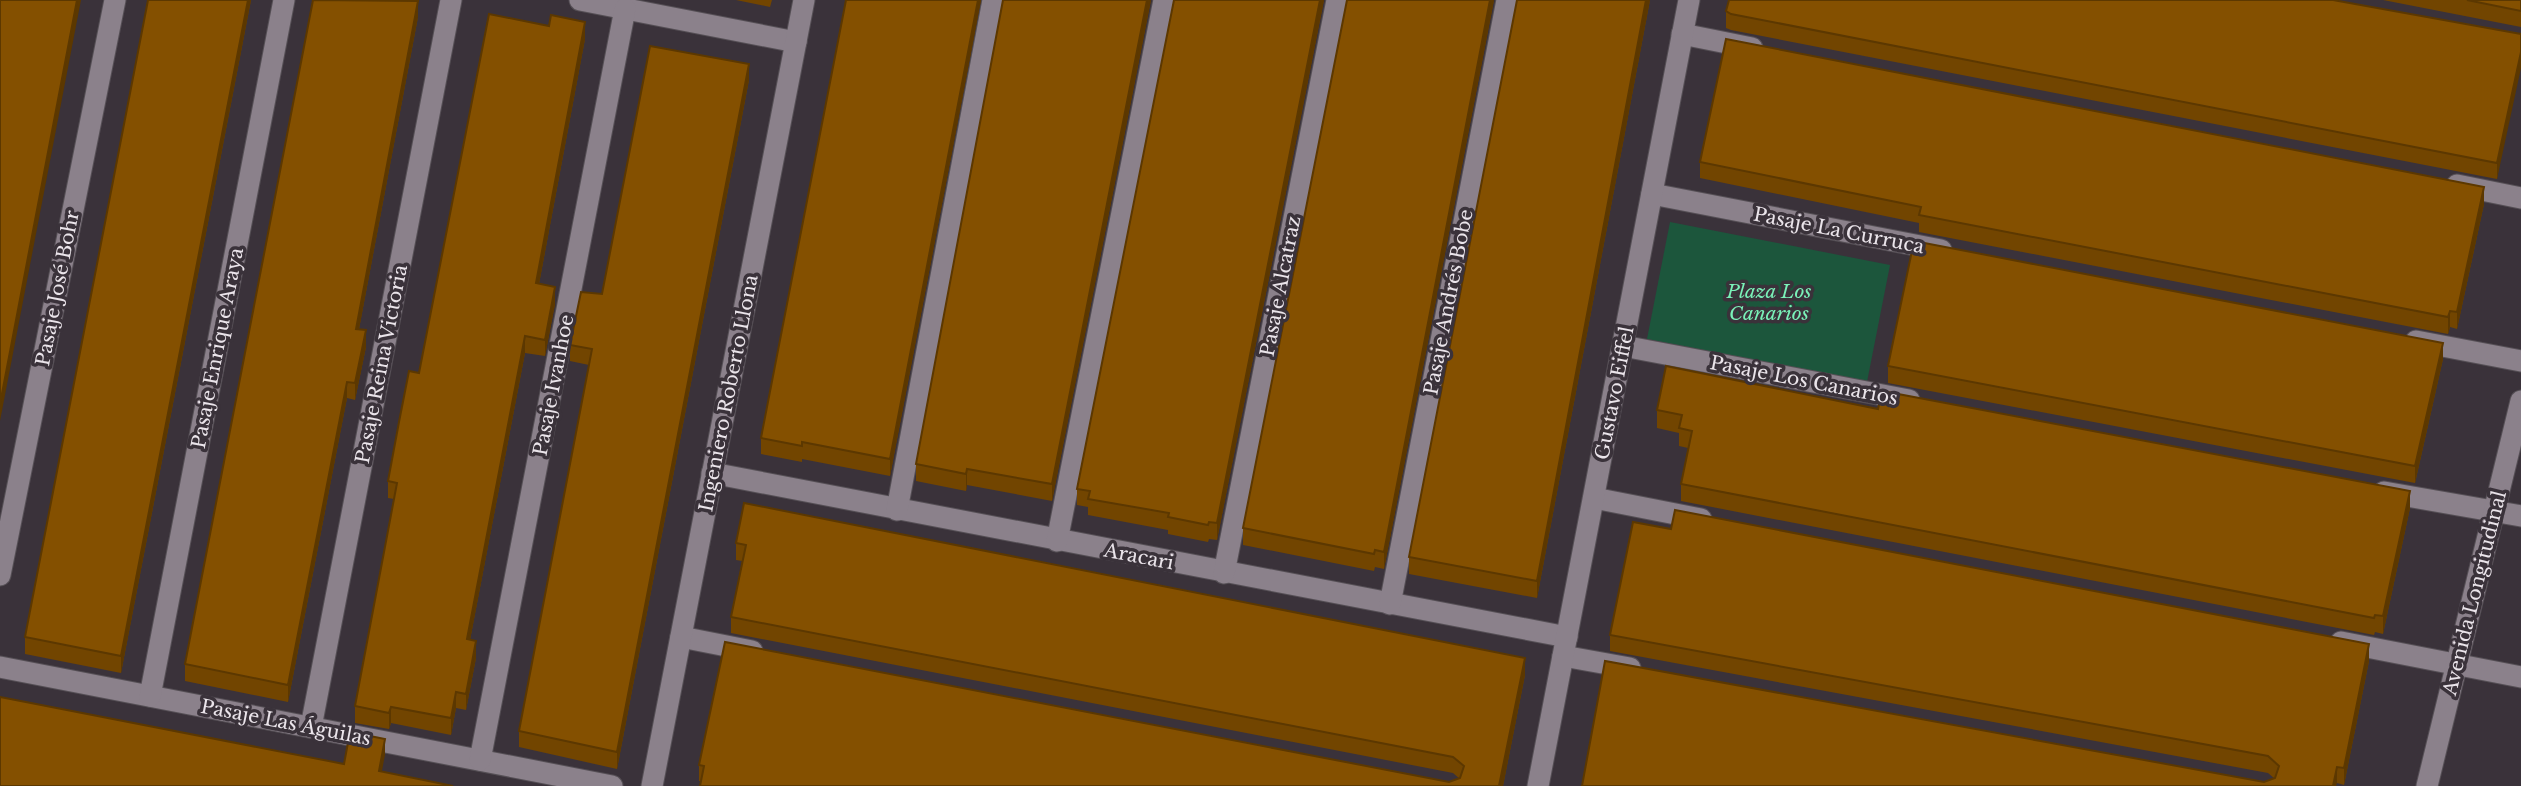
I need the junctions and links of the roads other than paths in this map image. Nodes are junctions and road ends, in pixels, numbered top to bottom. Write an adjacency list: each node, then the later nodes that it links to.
1 (115, 0): 33 (street, Pasaje José Bohr)
2 (284, 0): 43 (street, Pasaje Enrique Araya)
3 (451, 0): 44 (street, Pasaje Reina Victoria)
4 (580, 0): 11 (street)
5 (804, 0): 13 (street, Ingeniero Roberto Llona)
6 (993, 0): 27 (street)
7 (1164, 0): 31 (street)
8 (1337, 0): 32 (street, Pasaje Alcatraz)
9 (1507, 0): 34 (street, Pasaje Andrés Bobe)
10 (1689, 0): 12 (street, Gustavo Eiffel)
11 (625, 9): 13 (street); 45 (street, Pasaje Ivanhoe)
12 (1682, 34): 14 (street); 16 (street, Gustavo Eiffel)
13 (796, 42): 24 (street, Ingeniero Roberto Llona)
14 (1777, 53)
15 (2443, 183): 17 (street)
16 (1652, 194): 18 (street, Pasaje La Curruca); 20 (street, Gustavo Eiffel)
17 (2521, 198)
18 (1965, 254)
19 (2400, 338): 21 (street)
20 (1623, 346): 23 (street, Pasaje Los Canarios); 26 (street, Gustavo Eiffel)
21 (2521, 361)
22 (2521, 401): 28 (street, Avenida Longitudinal)
23 (1930, 404)
24 (712, 474): 27 (street, Aracari); 35 (street, Ingeniero Roberto Llona)
25 (2366, 488): 28 (street)
26 (1594, 498): 30 (street); 37 (street, Gustavo Eiffel)
27 (897, 510): 31 (street, Aracari)
28 (2494, 511): 29 (street); 39 (street, Avenida Longitudinal)
29 (2521, 516)
30 (1716, 522)
31 (1057, 541): 32 (street, Aracari)
32 (1224, 573): 34 (street, Aracari)
33 (0, 575)
34 (1390, 604): 37 (street, Aracari)
35 (681, 637): 38 (street); 47 (street, Ingeniero Roberto Llona)
36 (2317, 637): 39 (street)
37 (1565, 646): 41 (street, Aracari); 48 (street, Gustavo Eiffel)
38 (775, 656)
39 (2456, 665): 42 (street); 49 (street, Avenida Longitudinal)
40 (0, 667): 43 (street, Pasaje Las Águilas)
41 (1644, 671)
42 (2521, 677)
43 (150, 696): 44 (street, Pasaje Las Águilas)
44 (310, 727): 45 (street, Pasaje Las Águilas)
45 (480, 760): 46 (street, Pasaje Las Águilas)
46 (612, 786)
47 (652, 786)
48 (1538, 786)
49 (2427, 786)

